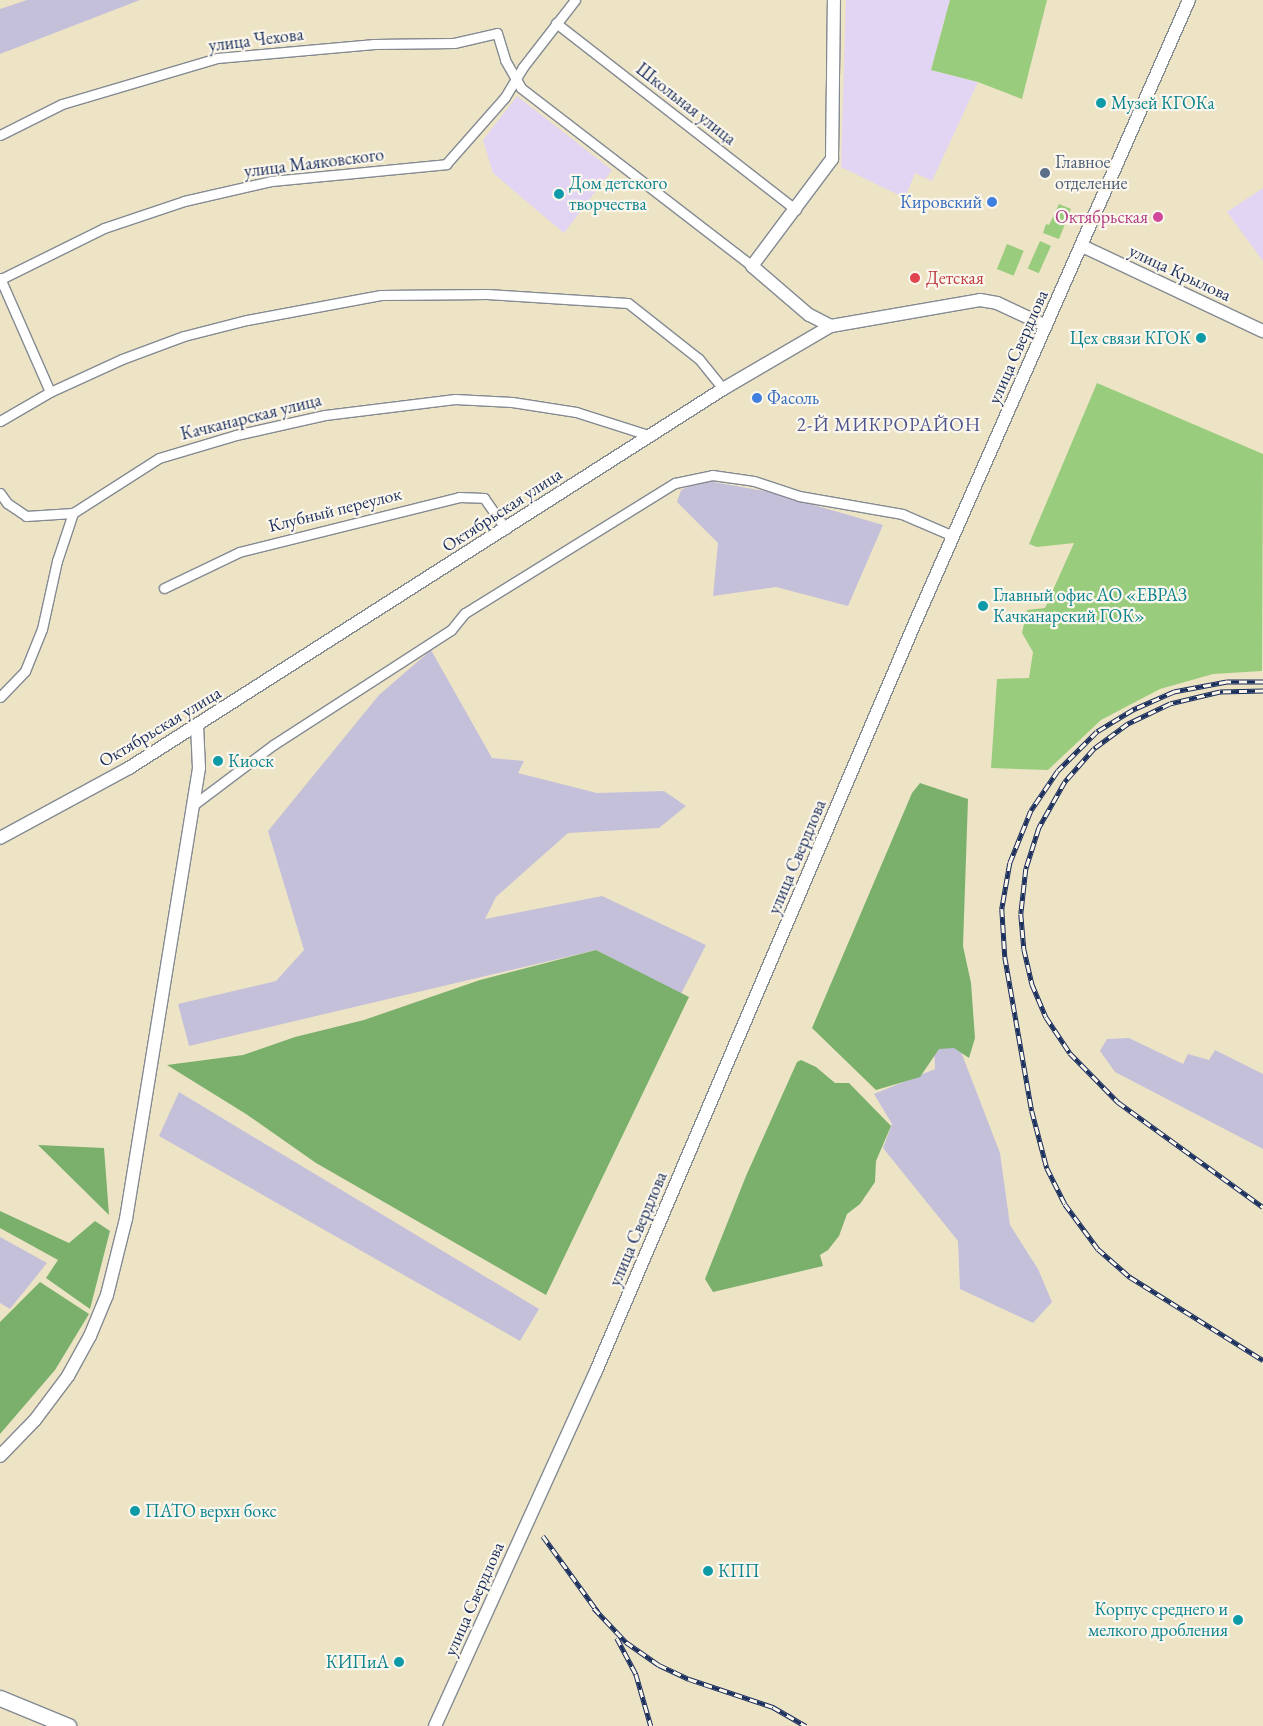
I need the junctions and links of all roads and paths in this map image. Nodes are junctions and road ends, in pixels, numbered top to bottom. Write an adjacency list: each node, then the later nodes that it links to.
1 (574, 0): 4 (street, улица Маяковского)
2 (834, 0): 7 (street)
3 (1189, 0): 8 (street, улица Свердлова)
4 (556, 24): 5 (street, улица Маяковского); 7 (street, Школьная улица)
5 (517, 77): 6 (street, улица Чехова); 9 (street); 10 (street, улица Маяковского)
6 (0, 135)
7 (796, 210): 9 (street)
8 (1082, 246): 12 (street, улица Свердлова); 13 (street, улица Крылова)
9 (752, 266): 11 (street)
10 (1, 278): 15 (street)
11 (831, 326): 12 (street, Октябрьская улица); 14 (street, Октябрьская улица)
12 (1046, 326): 21 (street, улица Свердлова)
13 (1263, 331)
14 (723, 389): 15 (street); 17 (street, Октябрьская улица)
15 (50, 392): 16 (street)
16 (0, 421)
17 (651, 436): 19 (street, Качканарская улица); 20 (street, Октябрьская улица)
18 (0, 493): 19 (street)
19 (73, 513): 23 (street)
20 (506, 529): 22 (street, Клубный переулок); 24 (street, Октябрьская улица)
21 (954, 536): 25 (street); 30 (street, улица Свердлова)
22 (164, 588)
23 (0, 698)
24 (197, 726): 25 (street); 26 (street, Октябрьская улица)
25 (192, 806): 27 (street)
26 (0, 838)
27 (0, 1456)
28 (0, 1698): 29 (main road)
29 (68, 1726)
30 (435, 1726)

